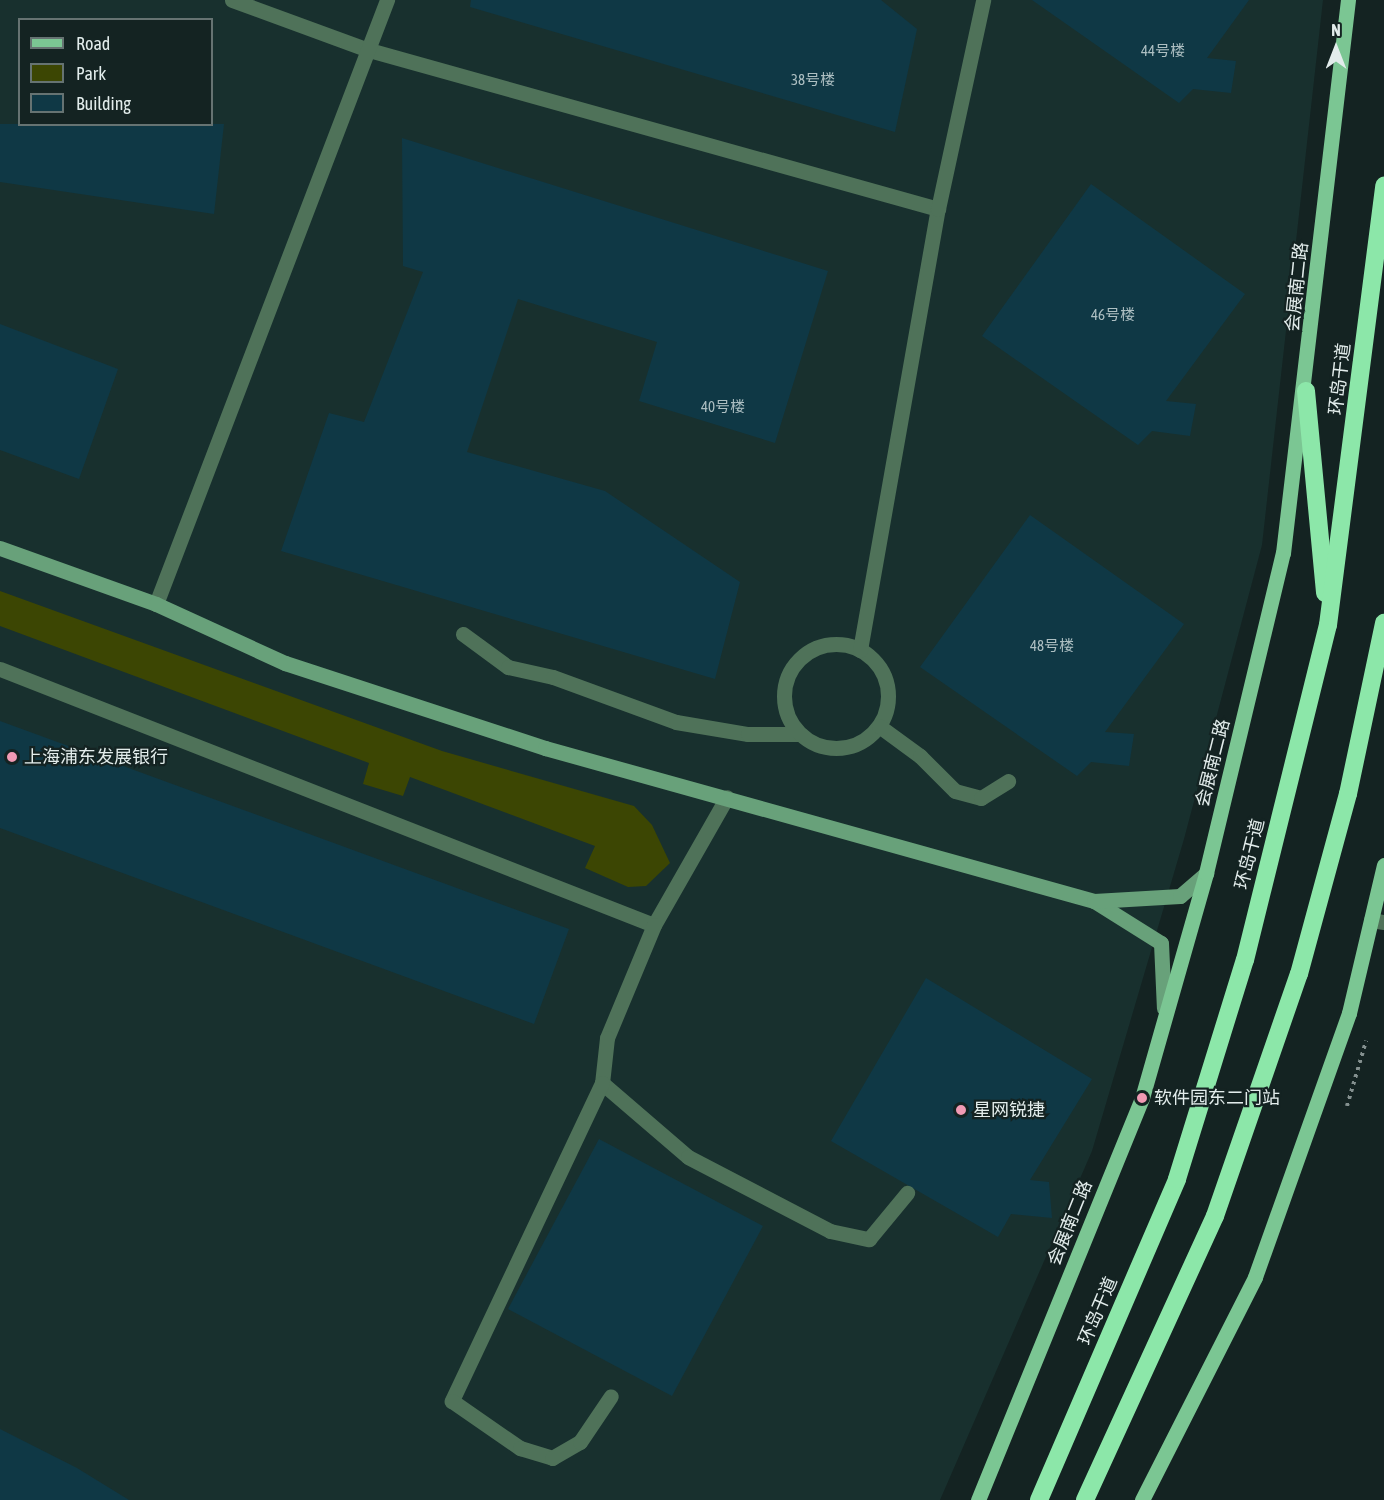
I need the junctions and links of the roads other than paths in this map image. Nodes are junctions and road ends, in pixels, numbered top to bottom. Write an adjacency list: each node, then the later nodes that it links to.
1 (232, 0): 5 (street)
2 (387, 0): 5 (street)
3 (983, 0): 7 (street)
4 (1348, 0): 8 (main road, 会展南二路)
5 (369, 51): 7 (street); 10 (street)
6 (1384, 186): 12 (highway, 环岛干道)
7 (938, 209): 14 (street)
8 (1306, 392): 12 (highway); 21 (main road, 会展南二路)
9 (0, 548): 10 (street)
10 (156, 604): 19 (street)
11 (1384, 623): 31 (highway)
12 (1328, 625): 30 (highway, 环岛干道)
13 (463, 634): 17 (street)
14 (860, 650): 16 (street); 17 (street)
15 (0, 669): 24 (street)
16 (879, 726): 17 (street); 18 (street)
17 (800, 734)
18 (1008, 781)
19 (727, 797): 22 (street); 24 (street)
20 (1384, 865): 23 (main road)
21 (1206, 873): 22 (street); 25 (main road, 会展南二路)
22 (1094, 901): 25 (street)
23 (1378, 921): 32 (main road)
24 (654, 925): 26 (street)
25 (1164, 1008): 29 (main road, 会展南二路)
26 (602, 1083): 27 (street); 28 (street)
27 (907, 1193)
28 (610, 1396)
29 (978, 1500)
30 (1039, 1500)
31 (1085, 1500)
32 (1142, 1500)

